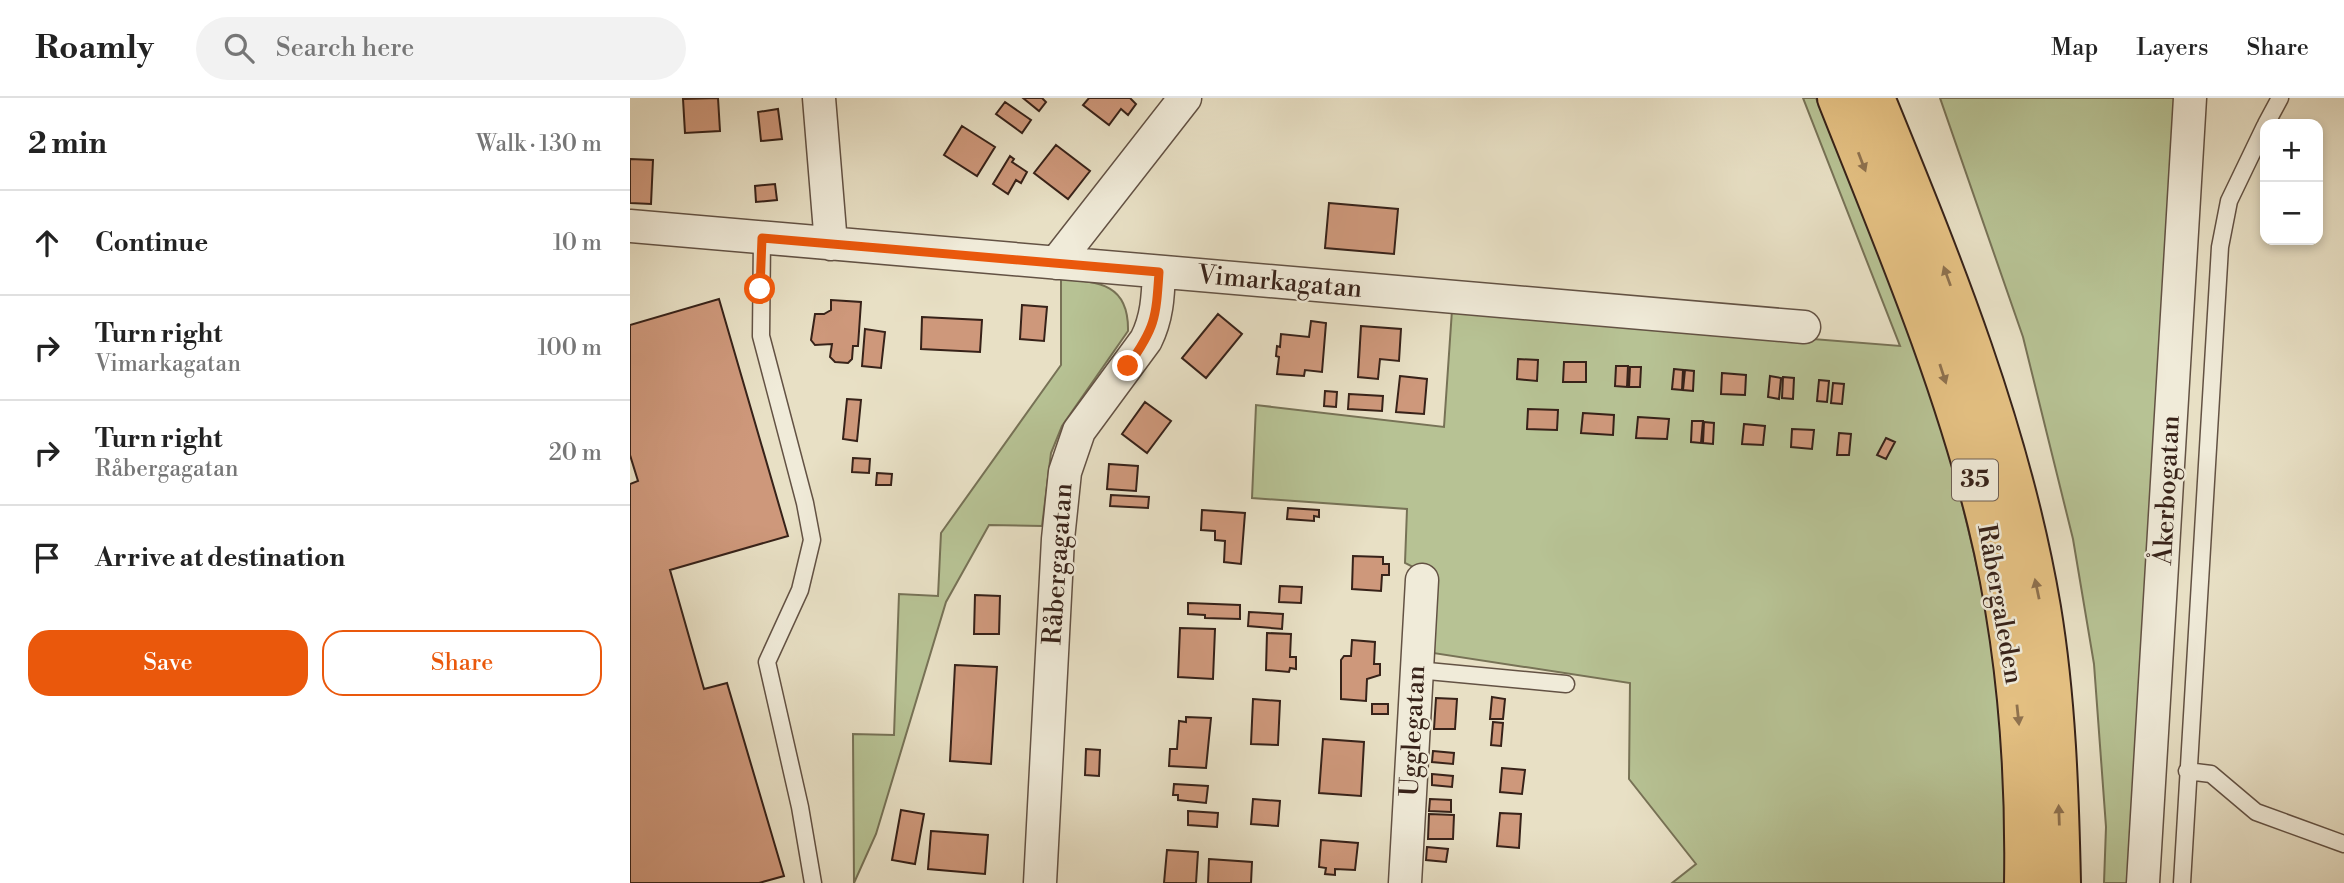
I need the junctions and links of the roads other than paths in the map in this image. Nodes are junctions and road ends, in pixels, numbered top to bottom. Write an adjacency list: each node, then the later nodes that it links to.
1 (818, 98): 11 (street)
2 (1185, 98): 12 (street)
3 (1837, 98): 23 (main road, Råbergaleden / 35, one-way to 23)
4 (1875, 98): 24 (main road, Råbergaleden / 35, one-way to 4)
5 (2190, 98): 25 (street, Åkerbogatan)
6 (2280, 98): 7 (lane)
7 (2269, 119)
8 (2260, 138): 18 (lane)
9 (630, 226): 10 (street, Vimarkagatan)
10 (762, 238): 11 (street, Vimarkagatan); 20 (lane)
11 (831, 244): 12 (street, Vimarkagatan)
12 (1056, 263): 13 (street, Vimarkagatan)
13 (1159, 272): 14 (street, Vimarkagatan); 21 (street, Råbergagatan)
14 (1804, 327)
15 (1422, 580): 16 (street, Ugglegatan)
16 (1417, 670): 17 (lane); 22 (street, Ugglegatan)
17 (1566, 684)
18 (2187, 771): 19 (lane); 26 (lane)
19 (2344, 844)
20 (813, 883)
21 (1040, 883)
22 (1405, 883)
23 (2024, 883)
24 (2061, 883)
25 (2143, 883)
26 (2182, 883)

